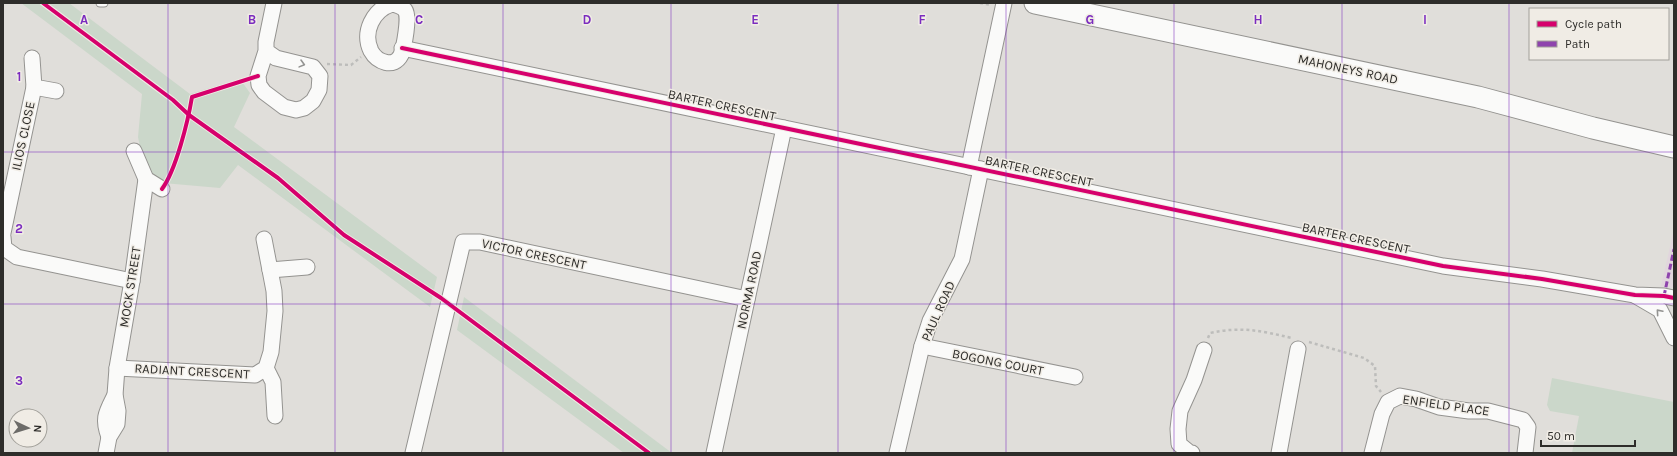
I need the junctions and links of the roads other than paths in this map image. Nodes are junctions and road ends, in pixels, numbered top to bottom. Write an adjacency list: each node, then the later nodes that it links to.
1 (100, 3): 2 (lane)
2 (104, 3)
3 (274, 3): 7 (street)
4 (1035, 3): 12 (main road, MAHONEYS ROAD)
5 (998, 4): 14 (street, PAUL ROAD)
6 (402, 48): 6 (street); 11 (street, BARTER CRESCENT)
7 (266, 51): 7 (street, one-way to 7)
8 (32, 58): 9 (street, ILIOS CLOSE)
9 (34, 87): 10 (street, ILIOS CLOSE); 18 (street, ILIOS CLOSE)
10 (56, 92)
11 (784, 128): 14 (street, BARTER CRESCENT); 24 (street, NORMA ROAD)
12 (1669, 144)
13 (134, 151): 15 (street)
14 (975, 168): 22 (street, BARTER CRESCENT); 26 (street, PAUL ROAD)
15 (146, 179): 16 (street); 21 (street, MOCK STREET)
16 (162, 189)
17 (264, 239): 20 (street, RADIANT CRESCENT)
18 (3, 242): 21 (street, ILIOS CLOSE)
19 (307, 267): 20 (street)
20 (270, 270): 30 (street, RADIANT CRESCENT)
21 (132, 281): 29 (street, MOCK STREET)
22 (1635, 295): 23 (street, BARTER CRESCENT); 25 (street, BARTER CRESCENT, one-way to 22)
23 (1674, 298)
24 (746, 299): 34 (street, VICTOR CRESCENT); 35 (street, NORMA ROAD)
25 (1674, 338)
26 (922, 346): 31 (street, BOGONG COURT); 36 (street, PAUL ROAD)
27 (1298, 349): 38 (street)
28 (1204, 350): 37 (street)
29 (117, 368): 30 (street, RADIANT CRESCENT); 33 (street, MOCK STREET)
30 (266, 368): 32 (street, RADIANT CRESCENT)
31 (1075, 377)
32 (275, 416)
33 (106, 453)
34 (413, 453)
35 (714, 453)
36 (897, 453)
37 (1192, 453)
38 (1279, 453)
39 (1372, 453): 40 (street, ENFIELD PLACE)
40 (1525, 453)

